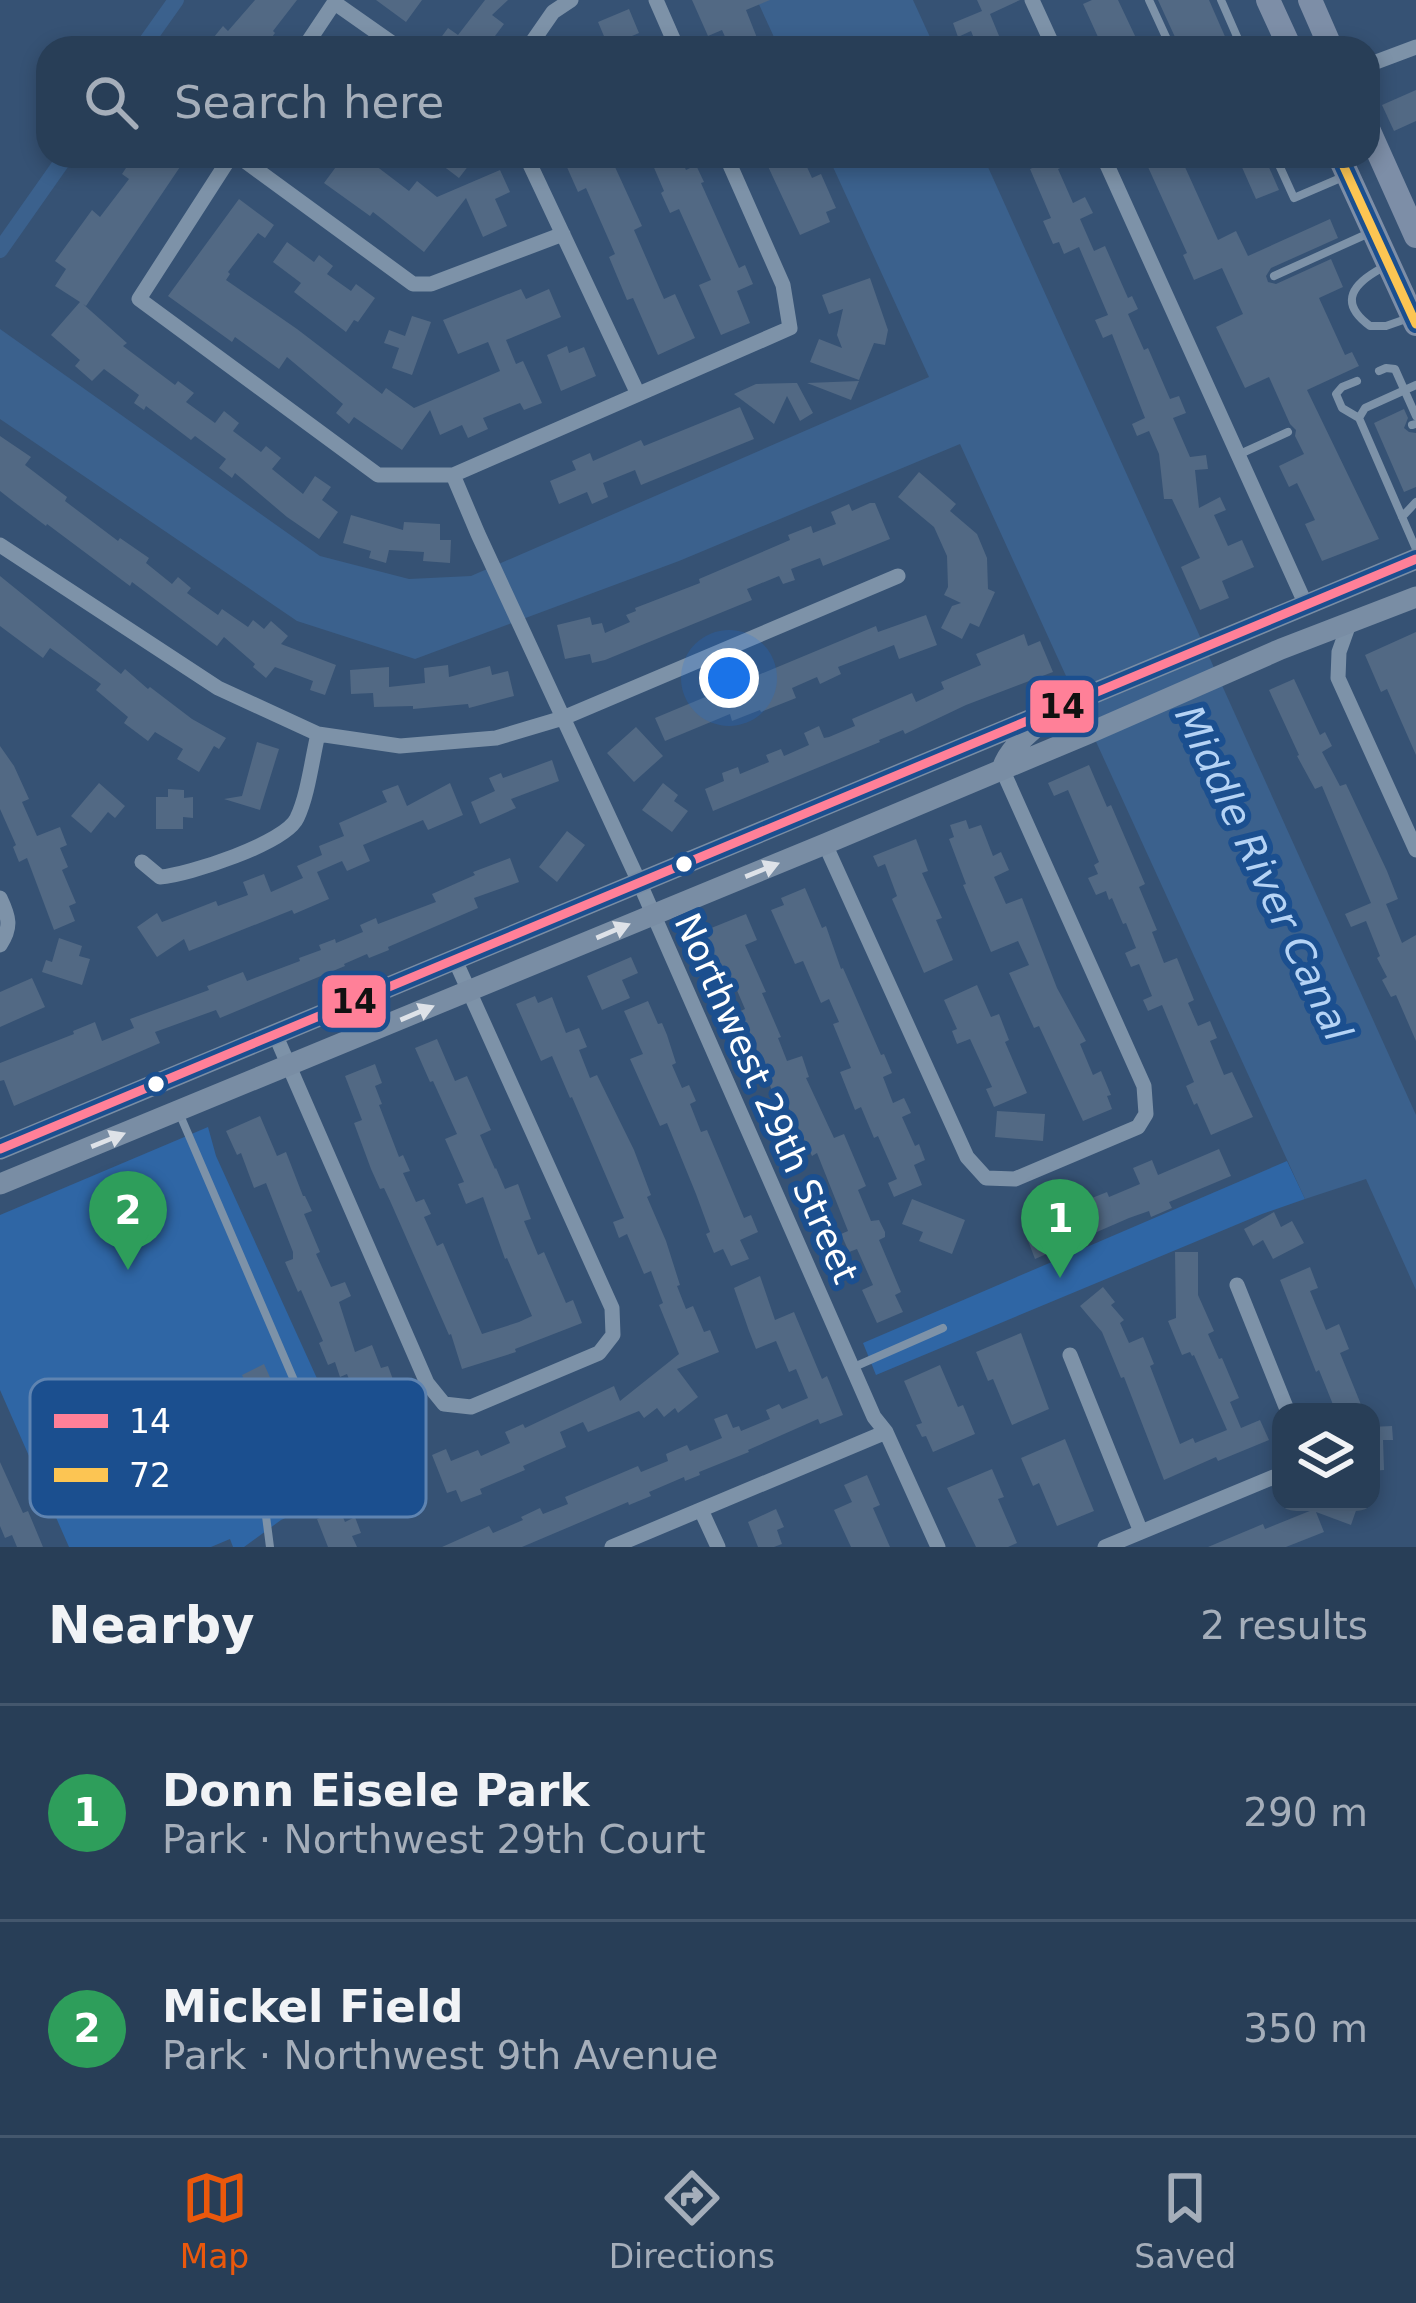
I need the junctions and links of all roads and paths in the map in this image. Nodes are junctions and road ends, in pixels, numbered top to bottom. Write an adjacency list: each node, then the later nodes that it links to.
1 (571, 0): 11 (street)
2 (656, 0): 12 (street)
3 (1032, 0): 13 (street)
4 (1149, 0): 14 (lane)
5 (1221, 0): 15 (lane)
6 (1268, 0): 16 (main road)
7 (1310, 0): 17 (main road)
8 (336, 1): 9 (street); 10 (street)
9 (312, 36)
10 (383, 36)
11 (536, 36)
12 (672, 36)
13 (1048, 36)
14 (1166, 36)
15 (1237, 36)
16 (1283, 36)
17 (1326, 36)
18 (1416, 47): 19 (street)
19 (1380, 60)
20 (1380, 156): 31 (main road)
21 (227, 168): 46 (street)
22 (252, 168): 30 (street)
23 (532, 168): 30 (street)
24 (730, 168): 39 (street)
25 (1108, 168): 45 (street)
26 (1280, 168): 27 (lane)
27 (1341, 168)
28 (1345, 168): 29 (main road)
29 (1373, 231): 32 (main road); 33 (lane)
30 (562, 234): 39 (street)
31 (1416, 236)
32 (1389, 264): 34 (main road); 34 (lane)
33 (1274, 276)
34 (1414, 320)
35 (1379, 370): 38 (lane)
36 (1357, 381): 40 (lane)
37 (1416, 385): 38 (lane)
38 (1405, 390): 40 (lane); 41 (lane)
39 (638, 394): 46 (street)
40 (1359, 418): 44 (lane)
41 (1415, 422)
42 (1288, 432): 45 (lane)
43 (1381, 439): 44 (lane)
44 (1369, 444): 48 (lane)
45 (1238, 455): 56 (street)
46 (453, 475): 60 (street, Northwest 29th Street)
47 (1398, 477): 48 (lane)
48 (1386, 482): 50 (lane)
49 (1416, 502): 50 (lane)
50 (1402, 517): 52 (lane)
51 (0, 545): 61 (street)
52 (1416, 549)
53 (1416, 559): 56 (main road)
54 (898, 576): 60 (street)
55 (1416, 596): 57 (main road)
56 (1306, 604): 58 (main road); 59 (main road)
57 (1349, 625): 58 (main road); 64 (street)
58 (1280, 649): 62 (main road)
59 (1064, 705): 62 (main road); 66 (main road)
60 (563, 718): 61 (street); 66 (street, Northwest 29th Street)
61 (318, 734): 65 (street)
62 (1002, 770): 63 (main road); 63 (street)
63 (825, 844): 68 (main road, one-way to 63)
64 (1416, 850)
65 (142, 862)
66 (640, 884): 68 (street, Northwest 29th Street); 70 (main road)
67 (0, 898): 69 (street)
68 (653, 914): 71 (main road, one-way to 68); 80 (street, Northwest 29th Street)
69 (4, 938)
70 (454, 960): 71 (street); 72 (main road)
71 (468, 992): 73 (main road, one-way to 71); 83 (street)
72 (275, 1034): 73 (street); 75 (main road)
73 (289, 1067): 74 (main road); 82 (street)
74 (178, 1112): 76 (main road, one-way to 74); 81 (lane)
75 (0, 1149)
76 (0, 1184)
77 (1237, 1285): 84 (street)
78 (943, 1328): 80 (lane)
79 (1070, 1355): 89 (street)
80 (852, 1368): 85 (street, Northwest 29th Street)
81 (293, 1379)
82 (425, 1379)
83 (426, 1381)
84 (1284, 1403)
85 (886, 1432): 87 (street); 93 (street, Northwest 29th Street)
86 (1272, 1478): 89 (street)
87 (701, 1510): 91 (street); 92 (street)
88 (266, 1517): 90 (lane)
89 (1142, 1532): 94 (street)
90 (270, 1547)
91 (612, 1547)
92 (718, 1547)
93 (938, 1547)
94 (1106, 1547)

